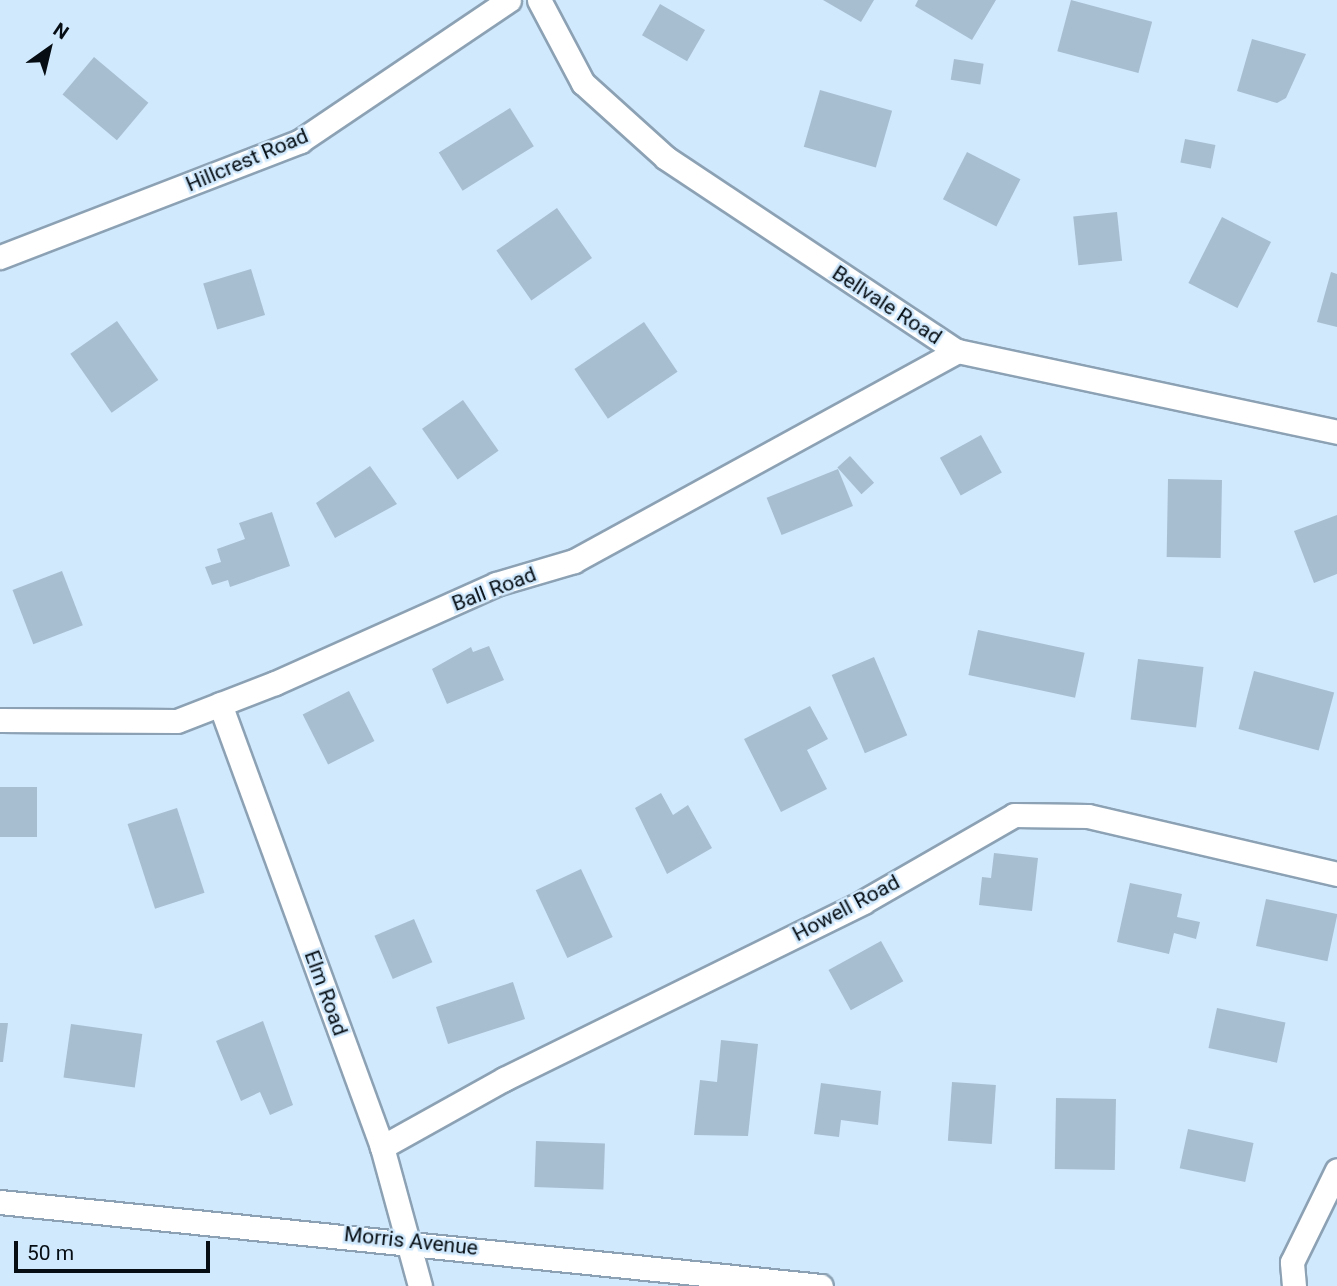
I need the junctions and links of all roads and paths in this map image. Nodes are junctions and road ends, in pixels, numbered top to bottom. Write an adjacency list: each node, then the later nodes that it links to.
1 (509, 0): 3 (street, Hillcrest Road)
2 (539, 0): 4 (street, Bellvale Road)
3 (0, 257)
4 (957, 351): 5 (street, Bellvale Road); 6 (street, Ball Road)
5 (1337, 432)
6 (220, 704): 7 (street, Ball Road); 9 (street, Elm Road)
7 (0, 720)
8 (1337, 874): 9 (street, Howell Road)
9 (382, 1147): 12 (street, Elm Road)
10 (1337, 1170): 15 (street)
11 (0, 1202): 12 (street, Morris Avenue)
12 (407, 1240): 13 (street, Elm Road); 14 (street, Morris Avenue)
13 (420, 1286)
14 (821, 1286)
15 (1294, 1286)

